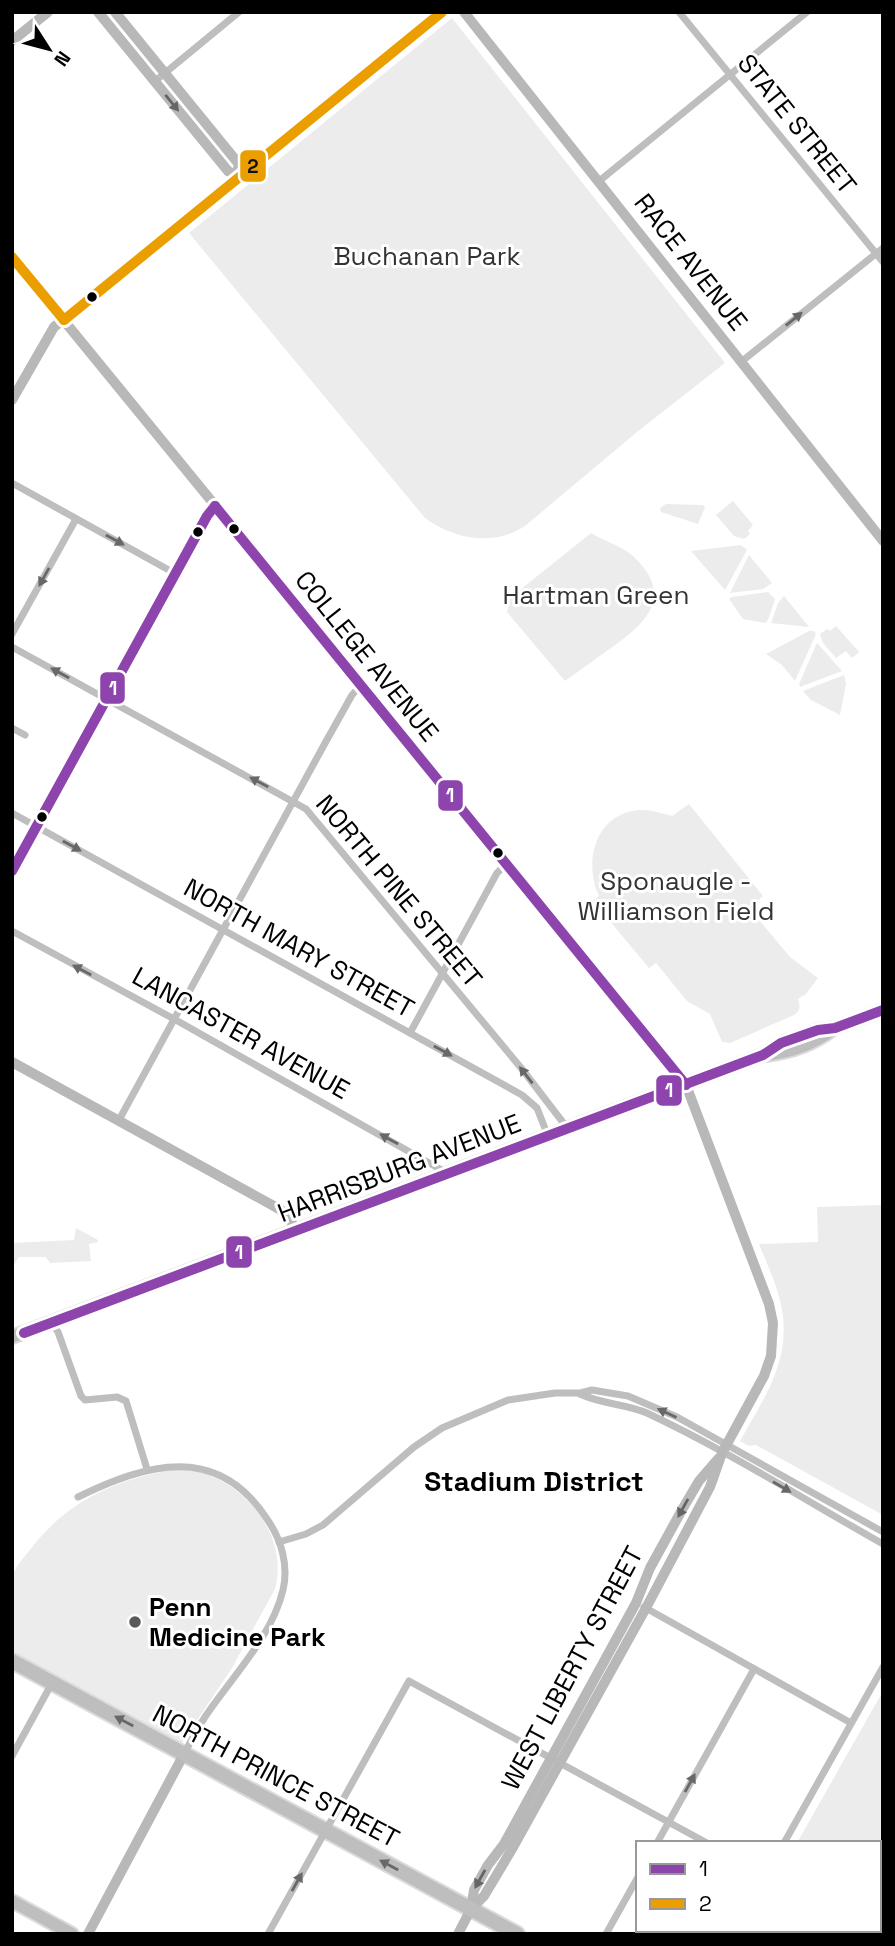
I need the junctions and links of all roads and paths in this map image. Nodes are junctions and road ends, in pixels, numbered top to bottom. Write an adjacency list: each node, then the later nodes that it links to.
1 (48, 12): 9 (main road)
2 (98, 12): 12 (main road)
3 (115, 12): 10 (main road)
4 (239, 12): 10 (street)
5 (442, 12): 13 (main road)
6 (464, 12): 14 (main road, RACE AVENUE)
7 (678, 12): 11 (street, STATE STREET)
8 (807, 12): 11 (street)
9 (12, 41)
10 (165, 73): 12 (street); 13 (main road)
11 (730, 75): 14 (street); 16 (street, STATE STREET)
12 (154, 82): 13 (main road, one-way to 13)
13 (239, 177): 19 (main road)
14 (598, 182): 20 (main road, RACE AVENUE)
15 (883, 248): 16 (street)
16 (876, 254): 18 (street, STATE STREET); 20 (street, one-way to 16)
17 (12, 257): 19 (main road, COLLEGE AVENUE)
18 (883, 262)
19 (64, 320): 21 (main road); 23 (main road, COLLEGE AVENUE)
20 (741, 362): 25 (main road, RACE AVENUE)
21 (12, 400)
22 (12, 483): 24 (street)
23 (215, 506): 26 (main road); 29 (main road, COLLEGE AVENUE)
24 (76, 519): 26 (street, one-way to 26); 27 (street, one-way to 27)
25 (883, 541)
26 (176, 574): 30 (main road)
27 (12, 634)
28 (12, 648): 30 (street, NORTH PINE STREET, one-way to 28)
29 (361, 685): 33 (street); 36 (main road, COLLEGE AVENUE)
30 (107, 699): 33 (street, NORTH PINE STREET, one-way to 30); 35 (main road)
31 (12, 728): 32 (street)
32 (25, 735)
33 (293, 801): 38 (street); 40 (street, NORTH PINE STREET)
34 (12, 813): 35 (street, NORTH MARY STREET)
35 (37, 827): 37 (main road); 38 (street, NORTH MARY STREET, one-way to 38)
36 (506, 864): 40 (street); 45 (main road, COLLEGE AVENUE)
37 (12, 871)
38 (223, 930): 42 (street); 43 (street, NORTH MARY STREET)
39 (12, 931): 42 (street, LANCASTER AVENUE, one-way to 39)
40 (443, 974): 43 (street); 47 (street, NORTH PINE STREET, one-way to 40)
41 (883, 1010): 45 (main road, HARRISBURG AVENUE)
42 (174, 1019): 46 (street); 49 (street, LANCASTER AVENUE, one-way to 42)
43 (410, 1033): 48 (street, NORTH MARY STREET, one-way to 48)
44 (12, 1062): 46 (main road)
45 (685, 1084): 47 (main road, HARRISBURG AVENUE); 54 (main road, WEST LIBERTY STREET)
46 (119, 1120): 50 (main road)
47 (568, 1129): 48 (main road, HARRISBURG AVENUE)
48 (548, 1136): 49 (main road, HARRISBURG AVENUE)
49 (447, 1174): 50 (main road, HARRISBURG AVENUE)
50 (296, 1232): 51 (main road, HARRISBURG AVENUE)
51 (51, 1322): 53 (main road, HARRISBURG AVENUE); 55 (street)
52 (12, 1325): 53 (main road)
53 (18, 1335)
54 (724, 1449): 57 (street); 58 (street); 59 (street, one-way to 59); 60 (main road, WEST LIBERTY STREET)
55 (147, 1469): 56 (street); 58 (street)
56 (78, 1497)
57 (883, 1532)
58 (279, 1542): 66 (street)
59 (883, 1544)
60 (641, 1606): 63 (street); 68 (main road, WEST LIBERTY STREET)
61 (12, 1661): 64 (highway, NORTH PRINCE STREET)
62 (883, 1667): 65 (street)
63 (754, 1669): 65 (street); 69 (street, one-way to 63)
64 (52, 1683): 66 (highway, NORTH PRINCE STREET, one-way to 64); 67 (street)
65 (851, 1723): 73 (street)
66 (184, 1754): 70 (highway, NORTH PRINCE STREET); 78 (main road)
67 (12, 1756)
68 (556, 1760): 69 (street); 70 (street); 76 (main road, WEST LIBERTY STREET)
69 (668, 1821): 71 (street); 72 (street)
70 (326, 1831): 76 (highway, NORTH PRINCE STREET, one-way to 70); 79 (street, one-way to 70)
71 (658, 1841)
72 (703, 1841)
73 (785, 1841)
74 (636, 1881): 82 (street)
75 (12, 1901): 77 (main road)
76 (471, 1909): 80 (main road, WEST LIBERTY STREET); 81 (highway, NORTH PRINCE STREET)
77 (72, 1934)
78 (88, 1934)
79 (268, 1934)
80 (457, 1934)
81 (517, 1934)
82 (606, 1934)

